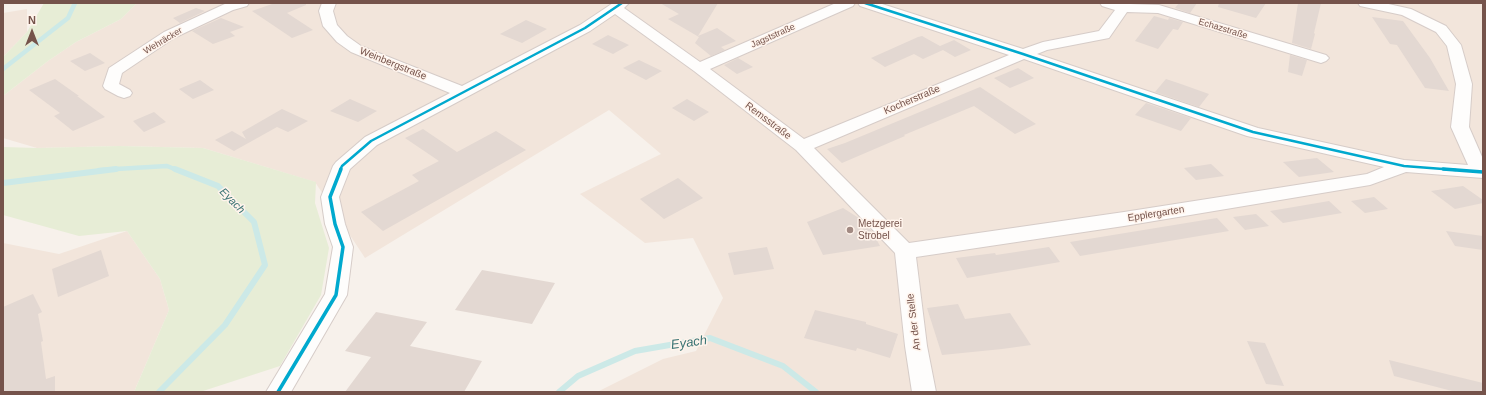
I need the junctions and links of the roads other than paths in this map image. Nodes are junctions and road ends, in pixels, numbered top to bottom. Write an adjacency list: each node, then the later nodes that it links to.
1 (329, 3): 13 (street, Weinbergstraße)
2 (848, 3): 12 (street, Jagststraße)
3 (865, 3): 10 (street)
4 (1107, 3): 8 (street, Echazstraße)
5 (1365, 3): 9 (street)
6 (228, 4): 14 (street, Wehräcker)
7 (619, 5): 12 (street, Remsstraße); 13 (street)
8 (1123, 8): 10 (street, Kocherstraße); 11 (street, Echazstraße)
9 (1401, 8): 17 (street)
10 (1023, 54): 15 (street, Kocherstraße); 16 (street)
11 (1321, 58)
12 (699, 68): 15 (street, Remsstraße)
13 (462, 92): 19 (street)
14 (124, 93)
15 (802, 146): 18 (street, Remsstraße)
16 (1404, 166): 17 (street); 18 (street, Epplergarten)
17 (1482, 172)
18 (905, 251): 20 (street, An der Stelle)
19 (278, 392)
20 (924, 392)

